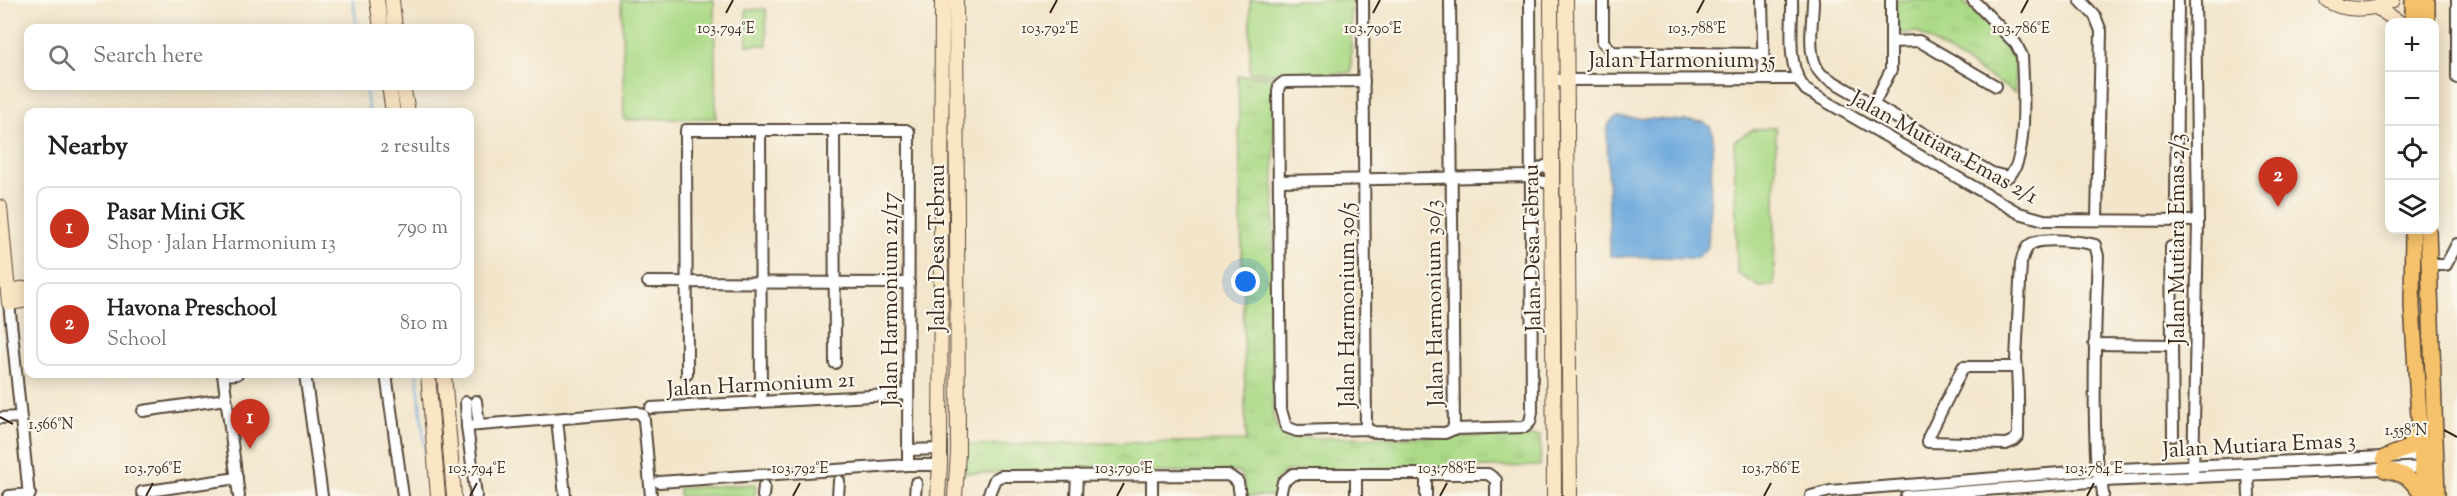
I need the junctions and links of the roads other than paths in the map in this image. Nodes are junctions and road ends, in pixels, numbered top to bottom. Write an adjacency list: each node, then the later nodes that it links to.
1 (377, 0): 28 (main road)
2 (392, 0): 29 (main road)
3 (942, 0): 95 (main road, Jalan Desa Tebrau)
4 (956, 0): 129 (main road, Jalan Desa Tebrau)
5 (1363, 0): 37 (street, Jalan Harmonium 30/5)
6 (1450, 0): 48 (street, Jalan Harmonium 30/3)
7 (1530, 0): 47 (street)
8 (1551, 0): 35 (main road, Jalan Desa Tebrau)
9 (1566, 0): 36 (main road, Jalan Desa Tebrau)
10 (1603, 0): 31 (street)
11 (1762, 0): 31 (street)
12 (1792, 0): 34 (street)
13 (1813, 0): 41 (street)
14 (1891, 0): 30 (street)
15 (1972, 0): 41 (street)
16 (2080, 0): 54 (street)
17 (2178, 0): 52 (street)
18 (2195, 0): 55 (street, Jalan Mutiara Emas 2/3)
19 (2327, 0): 24 (main road)
20 (2393, 0): 24 (main road)
21 (2413, 0): 26 (main road)
22 (2427, 0): 27 (main road)
23 (2457, 0): 33 (street)
24 (2376, 7): 25 (main road)
25 (2393, 18)
26 (2413, 18)
27 (2427, 18)
28 (380, 24)
29 (395, 24)
30 (1891, 42): 38 (street); 41 (street)
31 (1763, 54): 32 (street)
32 (1764, 78): 34 (street, Jalan Harmonium 35); 36 (street, Jalan Harmonium 35)
33 (2457, 78)
34 (1798, 79): 54 (street, Jalan Mutiara Emas 2/1)
35 (1551, 80): 36 (street, Jalan Harmonium 35); 46 (main road, Jalan Desa Tebrau)
36 (1567, 80): 139 (main road, Jalan Desa Tebrau)
37 (1364, 81): 49 (street, Jalan Harmonium 30/5); 50 (street)
38 (1995, 86)
39 (390, 90): 42 (main road)
40 (404, 90): 43 (main road)
41 (1873, 105)
42 (392, 108)
43 (407, 108)
44 (834, 129): 45 (street); 64 (street); 65 (street, Jalan Harmonium 21/17)
45 (760, 130): 62 (street); 63 (street)
46 (1552, 163): 47 (street); 51 (main road, Jalan Desa Tebrau)
47 (1530, 176): 48 (street); 51 (street); 93 (street)
48 (1452, 178): 49 (street); 93 (street, Jalan Harmonium 30/3)
49 (1364, 180): 50 (street); 92 (street, Jalan Harmonium 30/5)
50 (1280, 181): 92 (street)
51 (1552, 184): 138 (main road, Jalan Desa Tebrau)
52 (2176, 198)
53 (0, 207): 67 (main road)
54 (2097, 220): 55 (street, Jalan Mutiara Emas 2/1)
55 (2198, 221): 103 (street, Jalan Mutiara Emas 2/3)
56 (2412, 234): 91 (main road)
57 (2428, 234): 60 (main road)
58 (2457, 244): 60 (street)
59 (2170, 248): 70 (street)
60 (2429, 266): 97 (main road)
61 (648, 282): 62 (street)
62 (687, 282): 63 (street); 73 (street)
63 (760, 283): 64 (street); 82 (street)
64 (835, 283): 65 (street); 71 (street)
65 (909, 283): 79 (street, Jalan Harmonium 21/17)
66 (24, 290): 67 (main road)
67 (9, 297): 68 (main road); 86 (street)
68 (24, 299)
69 (2094, 344): 70 (street); 72 (street); 101 (street)
70 (2172, 345): 94 (street)
71 (835, 363)
72 (2017, 366): 72 (street)
73 (687, 374)
74 (223, 378): 80 (street)
75 (306, 378): 119 (street)
76 (387, 378): 120 (street)
77 (428, 378): 121 (main road)
78 (444, 378): 83 (main road)
79 (908, 394): 82 (street, Jalan Harmonium 21); 96 (street, Jalan Harmonium 21/17)
80 (226, 399): 85 (street); 108 (street)
81 (471, 399): 83 (street); 89 (street); 90 (street)
82 (761, 402): 84 (street, Jalan Harmonium 21)
83 (446, 404): 122 (main road)
84 (651, 408)
85 (143, 411)
86 (20, 417): 87 (street); 115 (street)
87 (0, 418)
88 (558, 419): 89 (street); 124 (street); 125 (street)
89 (480, 425): 90 (street)
90 (467, 426): 123 (street)
91 (2421, 426): 97 (main road); 98 (main road)
92 (1366, 429): 93 (street)
93 (1454, 429)
94 (2173, 436)
95 (940, 449): 96 (street); 100 (main road, Jalan Desa Tebrau)
96 (908, 450): 99 (street, Jalan Harmonium 21/17)
97 (2429, 461): 98 (street, Jalan Mutiara Emas 3); 144 (main road); 145 (main road)
98 (2385, 464): 102 (street, Jalan Mutiara Emas 3); 144 (main road)
99 (908, 465): 100 (street); 111 (street)
100 (940, 465): 128 (main road, Jalan Desa Tebrau)
101 (2098, 470): 103 (street, Jalan Mutiara Emas 3); 110 (street); 140 (street, Jalan Mutiara Emas 3)
102 (2248, 470): 103 (street, Jalan Mutiara Emas 3); 143 (street)
103 (2193, 473): 110 (street, Jalan Mutiara Emas 3)
104 (1356, 474): 105 (street); 134 (street); 135 (street)
105 (1426, 474): 136 (street); 137 (street)
106 (1077, 475): 107 (street); 130 (street); 131 (street)
107 (1152, 475): 132 (street); 133 (street)
108 (237, 478): 114 (street); 118 (street)
109 (840, 481): 126 (street)
110 (2103, 481): 113 (street, Jalan Mutiara Emas 3); 142 (street)
111 (659, 482)
112 (916, 483): 127 (street)
113 (2027, 491): 116 (street, Jalan Mutiara Emas 3)
114 (142, 492)
115 (29, 495): 117 (street)
116 (1946, 495): 141 (street, Jalan Mutiara Emas 3)
117 (9, 496)
118 (239, 496)
119 (322, 496)
120 (403, 496)
121 (438, 496)
122 (454, 496)
123 (476, 496)
124 (565, 496)
125 (651, 496)
126 (838, 496)
127 (915, 496)
128 (938, 496)
129 (955, 496)
130 (988, 496)
131 (1076, 496)
132 (1152, 496)
133 (1240, 496)
134 (1280, 496)
135 (1356, 496)
136 (1426, 496)
137 (1496, 496)
138 (1554, 496)
139 (1570, 496)
140 (1810, 496)
141 (1906, 496)
142 (2103, 496)
143 (2249, 496)
144 (2423, 496)
145 (2437, 496)

